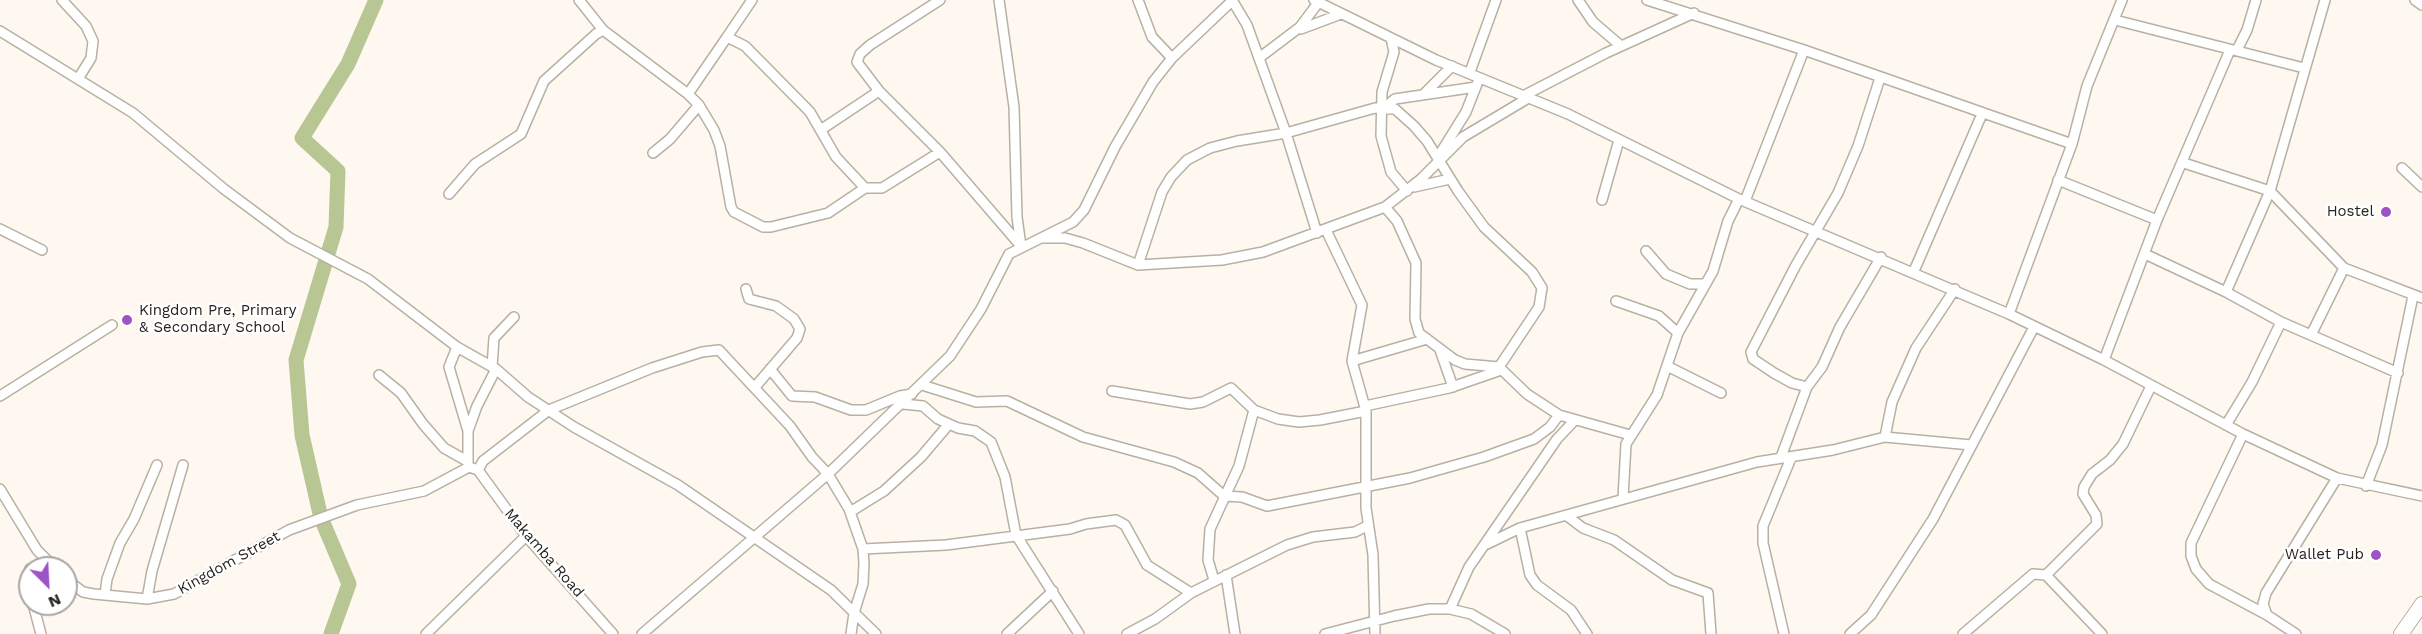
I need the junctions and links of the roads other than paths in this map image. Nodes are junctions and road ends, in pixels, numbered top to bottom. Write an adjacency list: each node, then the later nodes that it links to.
1 (62, 0): 35 (street)
2 (579, 0): 20 (street)
3 (752, 0): 23 (street)
4 (940, 0): 37 (street)
5 (999, 0): 68 (street)
6 (1138, 0): 28 (street)
7 (1233, 0): 28 (street); 29 (street)
8 (1496, 0): 32 (street)
9 (1578, 0): 25 (street)
10 (1647, 0): 17 (street)
11 (2122, 0): 19 (street)
12 (2256, 0): 26 (street)
13 (2325, 0): 31 (street)
14 (2415, 0): 16 (street)
15 (1317, 1): 18 (street); 22 (street)
16 (2422, 4)
17 (1694, 13): 25 (street); 27 (street)
18 (1341, 14): 22 (street); 24 (street)
19 (2115, 20): 26 (street); 47 (street)
20 (603, 30): 38 (street); 59 (street)
21 (0, 31): 35 (street)
22 (1296, 31): 29 (street)
23 (727, 37): 38 (street); 44 (street)
24 (1391, 38): 30 (street); 42 (street)
25 (1621, 46): 40 (street)
26 (2234, 50): 31 (street); 51 (street)
27 (1804, 51): 34 (street); 61 (street)
28 (1172, 58): 67 (street)
29 (1258, 58): 45 (street)
30 (1452, 66): 32 (street); 39 (street)
31 (2304, 68): 58 (street)
32 (1470, 72): 33 (street)
33 (1479, 76): 36 (street); 40 (street)
34 (1880, 78): 43 (street); 65 (street)
35 (78, 79): 90 (street)
36 (1476, 87): 39 (street); 50 (street)
37 (879, 91): 44 (street); 48 (street)
38 (688, 94): 41 (street)
39 (1423, 95): 42 (street)
40 (1527, 96): 46 (street); 50 (street)
41 (699, 105): 49 (street); 56 (street)
42 (1383, 107): 45 (street); 50 (street); 57 (street)
43 (1982, 114): 47 (street); 75 (street)
44 (822, 129): 56 (street)
45 (1286, 133): 66 (street); 73 (street)
46 (1619, 140): 60 (street); 61 (street)
47 (2072, 144): 54 (street)
48 (940, 152): 56 (street); 68 (street)
49 (653, 153)
50 (1438, 160): 53 (street); 57 (street)
51 (2184, 163): 58 (street); 63 (street)
52 (2402, 168): 55 (street)
53 (1450, 179): 57 (street); 97 (street)
54 (2058, 180): 63 (street); 82 (street)
55 (2422, 187)
56 (865, 188)
57 (1409, 189): 62 (street)
58 (2270, 191): 74 (street); 79 (street)
59 (449, 194)
60 (1602, 200)
61 (1742, 200): 65 (street); 76 (street)
62 (1385, 207): 66 (street); 89 (street)
63 (2157, 220): 71 (street)
64 (0, 229): 69 (street)
65 (1817, 230): 72 (street); 104 (street)
66 (1321, 232): 73 (street); 93 (street)
67 (1043, 237): 68 (street); 73 (street)
68 (1021, 246): 100 (street)
69 (42, 249)
70 (1646, 251): 76 (street)
71 (2145, 254): 79 (street); 92 (street)
72 (1881, 257): 75 (street); 104 (street)
73 (1138, 265)
74 (2344, 268): 80 (street); 88 (street)
75 (1914, 271): 78 (street)
76 (1704, 284): 87 (street)
77 (746, 289): 96 (street)
78 (1955, 289): 82 (street); 120 (street)
79 (2226, 292): 84 (street)
80 (2417, 297): 98 (street)
81 (1616, 301): 87 (street)
82 (2009, 314): 86 (street)
83 (514, 318): 95 (street)
84 (2281, 322): 88 (street); 116 (street)
85 (112, 326): 108 (street)
86 (2034, 327): 92 (street); 121 (street)
87 (1678, 333): 94 (street)
88 (2311, 335): 98 (street)
89 (1427, 339): 91 (street); 93 (street)
90 (457, 347): 95 (street); 117 (street)
91 (1440, 350): 97 (street); 103 (street)
92 (2104, 360): 101 (street)
93 (1352, 361): 110 (street)
94 (1667, 366): 106 (street); 118 (street)
95 (494, 368): 111 (street); 117 (street)
96 (770, 369): 102 (street); 107 (street)
97 (1500, 369): 103 (street); 113 (street)
98 (2398, 373): 130 (street)
99 (380, 375): 126 (street)
100 (922, 385): 107 (street); 132 (street)
101 (2151, 386): 116 (street); 148 (street)
102 (755, 387): 111 (street, Kingdom Street); 127 (street, Kingdom Street)
103 (1453, 387): 110 (street)
104 (1807, 387): 122 (street)
105 (1112, 391): 112 (street)
106 (1721, 393)
107 (912, 394): 109 (street)
108 (0, 396)
109 (903, 404): 115 (street); 127 (street)
110 (1365, 408): 112 (street); 129 (street)
111 (549, 410): 126 (street, Kingdom Street); 141 (street)
112 (1254, 410): 132 (street)
113 (1559, 415): 114 (street); 129 (street)
114 (1574, 421): 118 (street); 142 (street)
115 (949, 424): 135 (street); 139 (street)
116 (2226, 425): 119 (street)
117 (468, 431): 126 (street)
118 (1630, 435): 134 (street)
119 (2243, 435): 128 (street); 158 (street)
120 (1885, 437): 121 (street); 123 (street)
121 (1971, 445): 177 (street)
122 (1780, 457): 123 (street); 134 (street)
123 (1791, 458): 176 (street)
124 (157, 465): 153 (street)
125 (183, 465): 154 (street)
126 (471, 466): 140 (street, Makamba Road); 154 (street, Kingdom Street)
127 (828, 474): 135 (street, Kingdom Street); 141 (street)
128 (2337, 478): 130 (street); 158 (street)
129 (1368, 486): 132 (street); 137 (street)
130 (2366, 486): 133 (street)
131 (0, 489): 144 (street)
132 (1224, 496): 149 (street)
133 (2422, 496)
134 (1623, 498): 136 (street)
135 (850, 512): 143 (street, Kingdom Street)
136 (1567, 516): 138 (street); 175 (street)
137 (1367, 526): 147 (street); 160 (street)
138 (1520, 528): 142 (street); 174 (street)
139 (1016, 535): 143 (street); 151 (street); 152 (street)
140 (526, 536): 162 (street); 163 (street, Makamba Road)
141 (752, 537): 157 (street); 164 (street)
142 (1487, 544): 156 (street)
143 (863, 549): 157 (street, Kingdom Street)
144 (39, 553): 145 (street); 146 (street)
145 (37, 556)
146 (42, 556)
147 (1226, 575): 149 (street); 170 (street)
148 (2046, 575): 178 (street); 179 (street)
149 (1214, 580): 152 (street)
150 (78, 588): 153 (street, Kingdom Street)
151 (1053, 591): 167 (street); 168 (street)
152 (1191, 593): 169 (street)
153 (105, 594): 154 (street, Kingdom Street)
154 (147, 599)
155 (2422, 604): 181 (main road)
156 (1449, 609): 160 (street); 173 (street)
157 (854, 613): 165 (street, Kingdom Street); 166 (street)
158 (2268, 615): 180 (street)
159 (36, 616): 161 (street)
160 (1375, 621): 171 (street); 172 (street)
161 (41, 634)
162 (426, 634)
163 (613, 634)
164 (642, 634)
165 (851, 634)
166 (876, 634)
167 (1007, 634)
168 (1078, 634)
169 (1127, 634)
170 (1235, 634)
171 (1325, 634)
172 (1375, 634)
173 (1505, 634)
174 (1587, 634)
175 (1711, 634)
176 (1784, 634)
177 (1850, 634)
178 (1963, 634)
179 (2102, 634)
180 (2296, 634)
181 (2401, 634)

